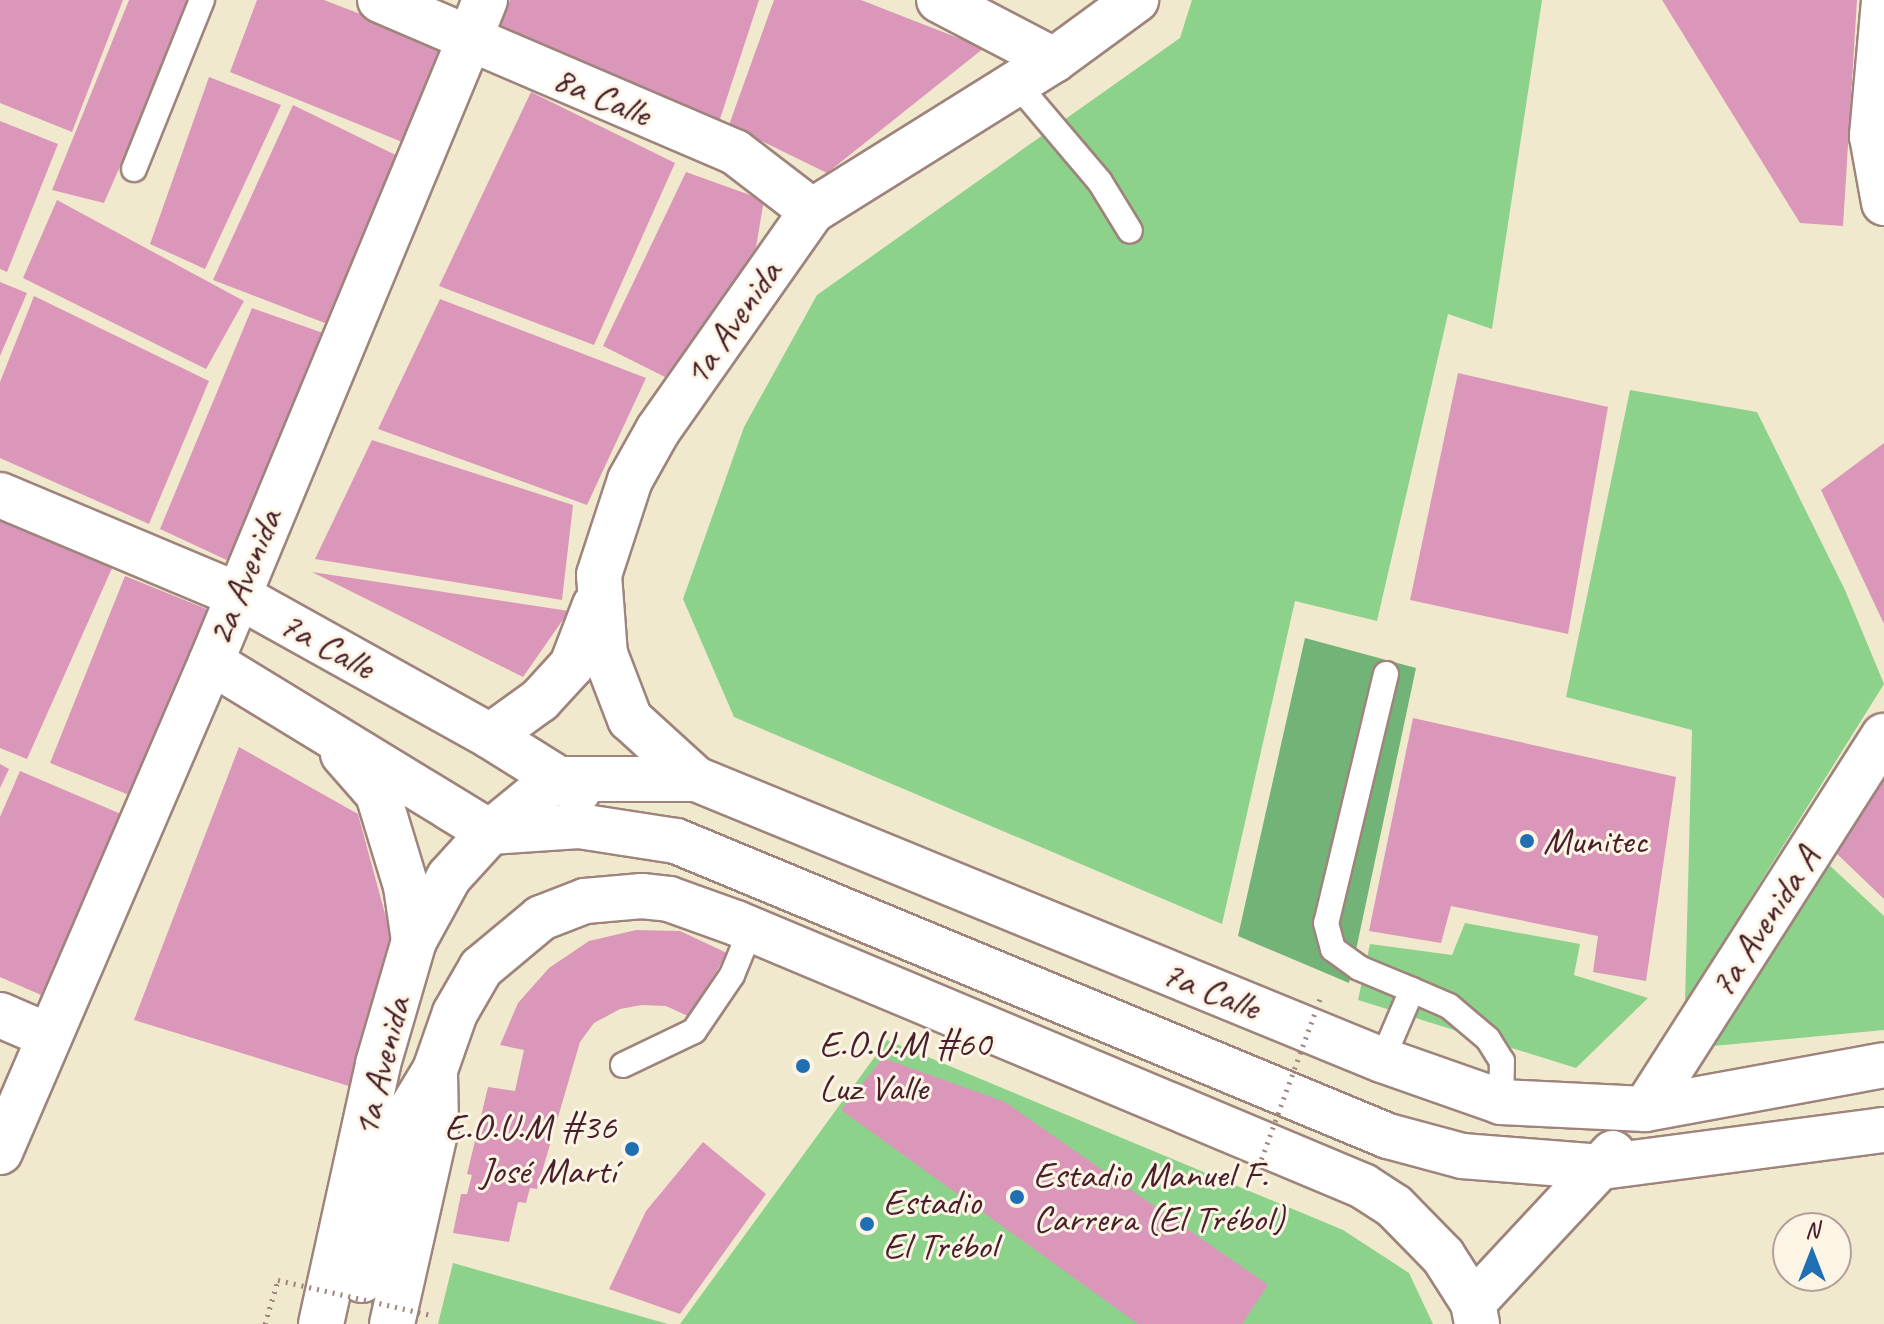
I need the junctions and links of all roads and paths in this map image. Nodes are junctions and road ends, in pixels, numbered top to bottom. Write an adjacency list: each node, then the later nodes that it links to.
1 (202, 0): 10 (lane)
2 (380, 0): 6 (main road, 8a Calle)
3 (939, 0): 7 (main road)
4 (1136, 0): 7 (main road, 1a Avenida)
5 (1884, 1): 9 (main road)
6 (478, 19): 12 (main road, 8a Calle); 16 (main road, 2a Avenida)
7 (1054, 60): 8 (main road, 1a Avenida)
8 (1017, 84): 12 (main road, 1a Avenida); 13 (lane)
9 (1878, 134): 11 (main road)
10 (134, 169)
11 (1884, 203)
12 (812, 211): 15 (main road, 1a Avenida)
13 (1130, 231)
14 (0, 495): 16 (main road, 7a Calle)
15 (599, 575): 20 (main road); 23 (main road, 1a Avenida)
16 (235, 594): 17 (main road, 2a Avenida); 20 (main road, 7a Calle)
17 (211, 662): 19 (main road, 7a Calle); 31 (main road, 2a Avenida)
18 (1386, 674): 28 (lane)
19 (317, 725): 24 (main road, 7a Calle); 27 (main road)
20 (490, 736): 22 (main road, 7a Calle)
21 (1884, 736): 37 (main road, 7a Avenida A)
22 (555, 779): 23 (main road, 7a Calle); 24 (main road); 25 (main road, 7a Calle)
23 (696, 779): 32 (main road, 7a Calle)
24 (490, 832): 25 (main road, 7a Calle); 27 (main road, 1a Avenida)
25 (676, 841): 40 (main road, 7a Calle)
26 (751, 929): 33 (lane); 35 (main road); 42 (main road)
27 (414, 941): 45 (main road, 1a Avenida)
28 (1412, 990): 32 (lane); 36 (lane)
29 (1322, 994): 41 (path, bridge)
30 (0, 1015): 31 (main road)
31 (49, 1036): 39 (main road, 2a Avenida)
32 (1382, 1060): 36 (main road, 7a Calle)
33 (623, 1065)
34 (1884, 1065): 37 (main road, 7a Calle)
35 (435, 1070): 43 (main road); 46 (main road)
36 (1501, 1102): 37 (main road, 7a Calle)
37 (1645, 1109): 40 (main road, 7a Avenida A)
38 (1884, 1130): 40 (main road, 7a Calle)
39 (0, 1152)
40 (1602, 1167): 42 (main road, 7a Avenida A)
41 (1256, 1174)
42 (1475, 1314)
43 (412, 1320): 44 (path, bridge)
44 (265, 1324)
45 (321, 1324)
46 (352, 1324)

